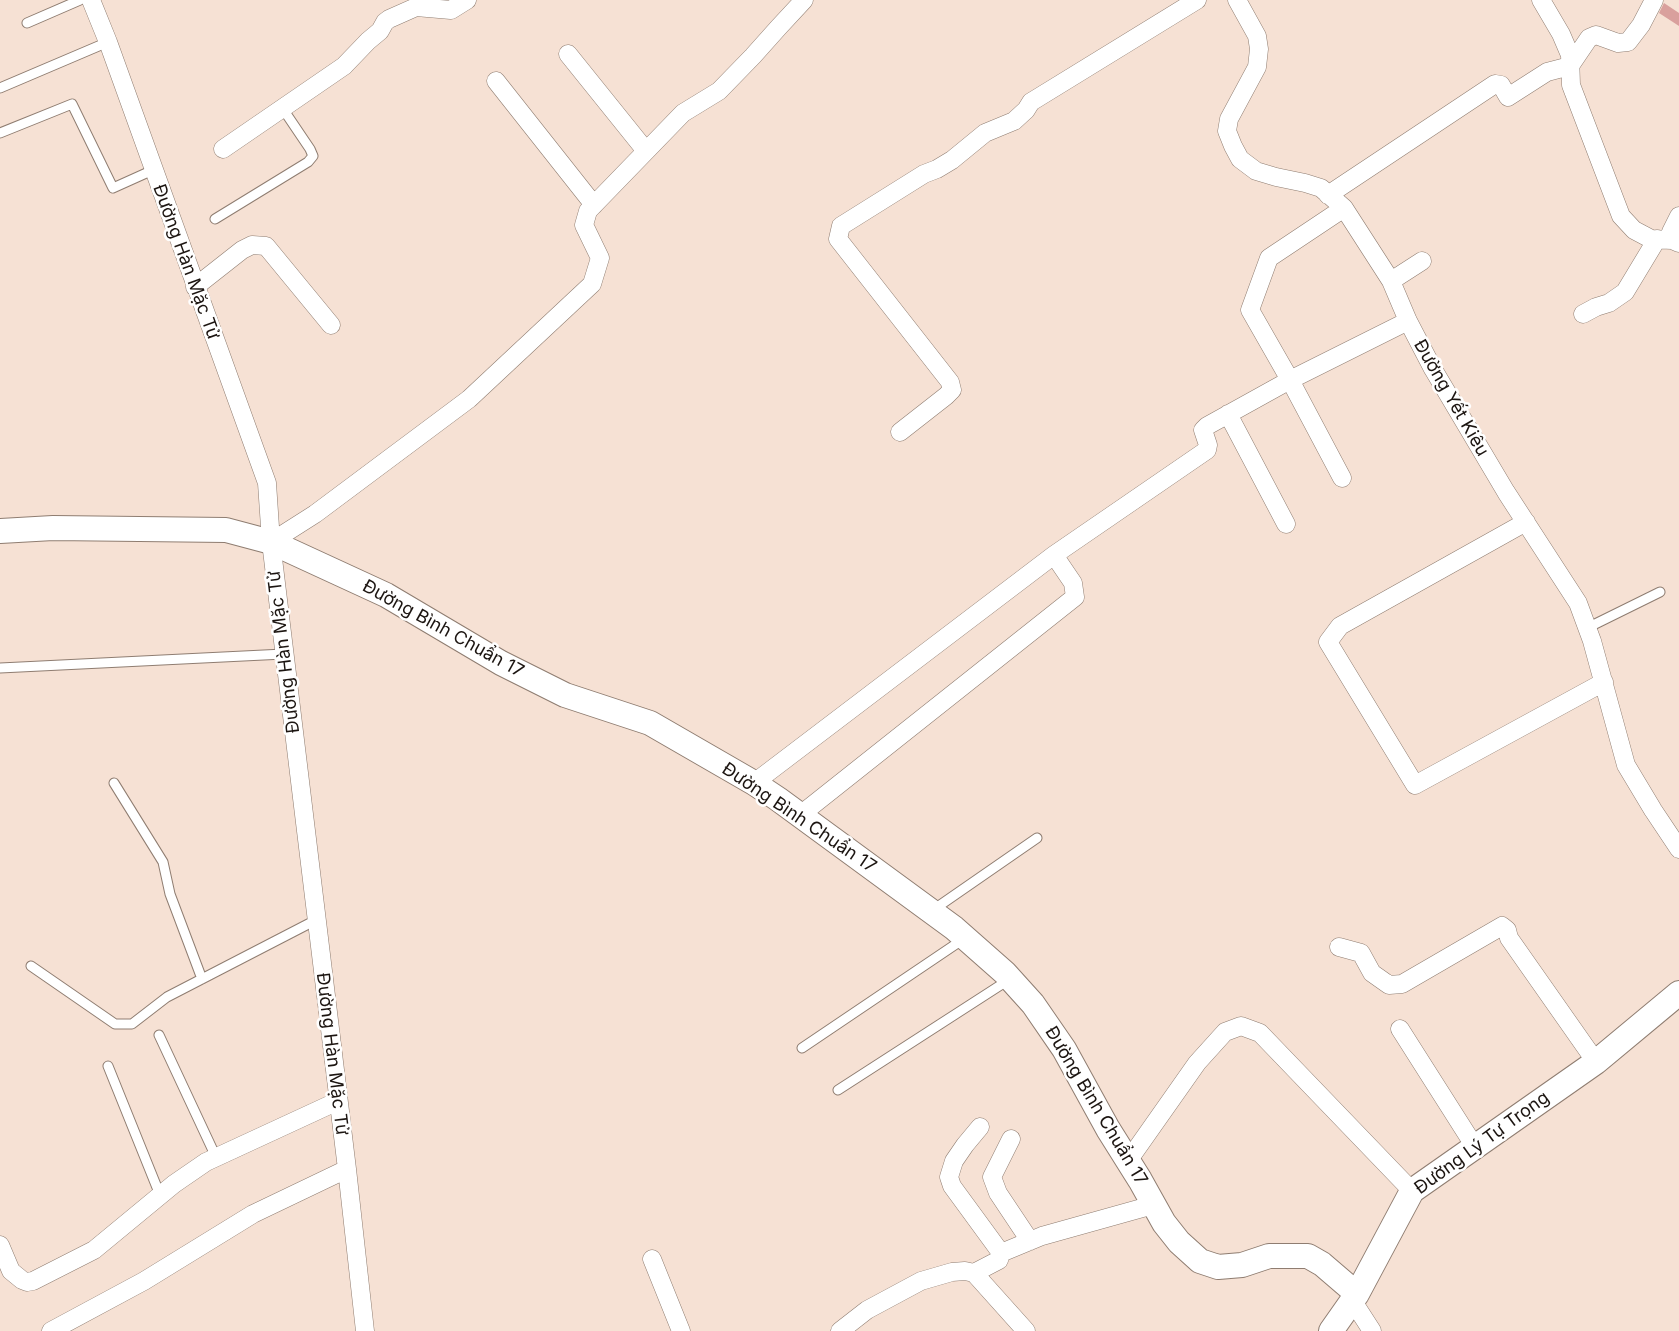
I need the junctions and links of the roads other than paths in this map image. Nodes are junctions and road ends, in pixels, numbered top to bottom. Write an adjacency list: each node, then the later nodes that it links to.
1 (80, 0): 9 (lane)
2 (91, 0): 10 (street, Đường Hàn Mặc Tử)
3 (467, 0): 15 (street)
4 (804, 0): 18 (street)
5 (1197, 0): 34 (street)
6 (1237, 0): 20 (street, Đường Yết Kiêu)
7 (1541, 0): 12 (street)
8 (1654, 0): 12 (street)
9 (27, 23)
10 (108, 42): 14 (lane); 19 (street, Đường Hàn Mặc Tử)
11 (568, 54): 18 (street)
12 (1570, 66): 20 (street); 25 (street)
13 (496, 81): 21 (street)
14 (0, 88)
15 (283, 108): 17 (street); 24 (lane)
16 (0, 132): 19 (lane)
17 (223, 149)
18 (646, 151): 21 (street)
19 (153, 170): 28 (street, Đường Hàn Mặc Tử)
20 (1328, 195): 22 (street, Đường Yết Kiêu)
21 (594, 205): 39 (street)
22 (1344, 208): 27 (street, Đường Yết Kiêu); 32 (street)
23 (1679, 216): 25 (street)
24 (216, 219)
25 (1669, 241): 29 (street)
26 (1422, 261): 27 (street)
27 (1391, 281): 30 (street, Đường Yết Kiêu)
28 (195, 287): 31 (street); 39 (street, Đường Hàn Mặc Tử)
29 (1583, 314)
30 (1408, 321): 32 (street); 36 (street, Đường Yết Kiêu)
31 (331, 325)
32 (1290, 380): 33 (street); 35 (street)
33 (1228, 414): 37 (street); 40 (street)
34 (900, 432)
35 (1342, 478)
36 (1526, 522): 42 (street, Đường Yết Kiêu); 45 (street)
37 (1286, 524)
38 (0, 531): 39 (street, Đường Bình Chuẩn 17)
39 (271, 542): 43 (street, Đường Hàn Mặc Tử); 47 (street, Đường Bình Chuẩn 17)
40 (1054, 555): 47 (street); 48 (street)
41 (1660, 592): 42 (lane)
42 (1587, 628): 45 (street, Đường Yết Kiêu)
43 (284, 654): 44 (lane); 52 (street, Đường Hàn Mặc Tử)
44 (0, 668)
45 (1604, 682): 50 (street, Đường Yết Kiêu)
46 (114, 783): 56 (lane)
47 (754, 783): 48 (street, Đường Bình Chuẩn 17)
48 (799, 816): 51 (street, Đường Bình Chuẩn 17)
49 (1037, 838): 51 (lane)
50 (1679, 849)
51 (931, 912): 53 (street, Đường Bình Chuẩn 17)
52 (316, 920): 56 (lane); 65 (street, Đường Hàn Mặc Tử)
53 (965, 938): 57 (street, Đường Bình Chuẩn 17); 61 (lane)
54 (1339, 947): 62 (street)
55 (31, 966): 56 (lane)
56 (202, 979)
57 (1010, 979): 64 (lane); 70 (street, Đường Bình Chuẩn 17)
58 (1679, 993): 62 (street, Đường Lý Tự Trọng)
59 (1400, 1029): 68 (street)
60 (158, 1035): 69 (lane)
61 (802, 1048)
62 (1596, 1062): 68 (street, Đường Lý Tự Trọng)
63 (108, 1066): 73 (lane)
64 (838, 1090)
65 (338, 1101): 69 (street); 71 (street, Đường Hàn Mặc Tử)
66 (980, 1127): 77 (street)
67 (1011, 1139): 75 (street)
68 (1475, 1147): 72 (street, Đường Lý Tự Trọng)
69 (216, 1157): 73 (street)
70 (1128, 1162): 72 (street); 74 (street, Đường Bình Chuẩn 17)
71 (347, 1170): 81 (street); 82 (street, Đường Hàn Mặc Tử)
72 (1412, 1191): 80 (street, Đường Lý Tự Trọng)
73 (160, 1195): 76 (street)
74 (1153, 1205): 75 (street); 80 (street, Đường Bình Chuẩn 17)
75 (1030, 1241): 77 (street)
76 (0, 1245)
77 (1001, 1253): 79 (street)
78 (652, 1259): 83 (street)
79 (974, 1272): 84 (street); 85 (street)
80 (1354, 1297): 86 (street, Đường Lý Tự Trọng); 87 (street)
81 (51, 1331)
82 (365, 1331)
83 (681, 1331)
84 (840, 1331)
85 (1026, 1331)
86 (1331, 1331)
87 (1372, 1331)

